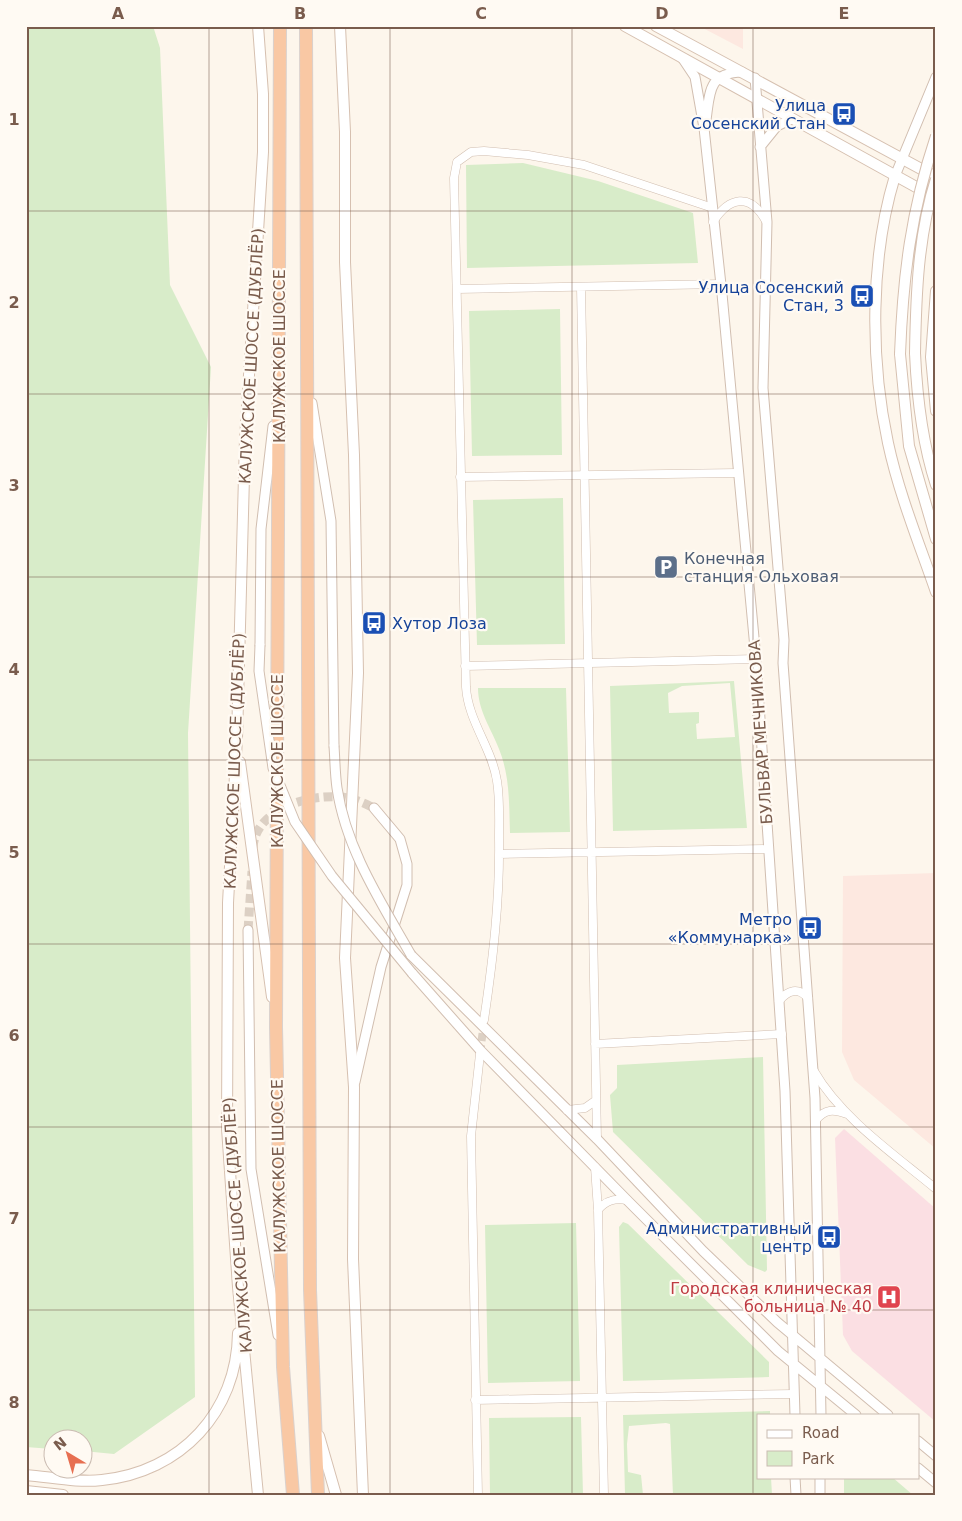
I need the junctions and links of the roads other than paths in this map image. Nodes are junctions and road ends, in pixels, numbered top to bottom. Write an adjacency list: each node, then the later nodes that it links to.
1 (253, 26): 8 (street)
2 (258, 26): 8 (main road, КАЛУЖСКОЕ ШОССЕ (ДУБЛЁР))
3 (280, 26): 31 (highway, КАЛУЖСКОЕ ШОССЕ)
4 (306, 26): 30 (highway, КАЛУЖСКОЕ ШОССЕ)
5 (340, 26): 56 (main road)
6 (625, 26): 9 (main road)
7 (656, 26): 10 (main road)
8 (261, 46): 42 (main road, КАЛУЖСКОЕ ШОССЕ (ДУБЛЁР))
9 (681, 56): 11 (main road); 16 (street, БУЛЬВАР МЕЧНИКОВА)
10 (742, 72): 11 (street); 13 (main road)
11 (720, 77): 14 (main road); 16 (street)
12 (936, 77): 19 (street)
13 (755, 78): 14 (street, БУЛЬВАР МЕЧНИКОВА); 19 (main road)
14 (756, 98): 15 (main road); 18 (street, БУЛЬВАР МЕЧНИКОВА)
15 (792, 119): 18 (street); 20 (main road)
16 (704, 128): 23 (street, БУЛЬВАР МЕЧНИКОВА)
17 (936, 136): 37 (main road, bridge)
18 (760, 147): 25 (street, БУЛЬВАР МЕЧНИКОВА)
19 (902, 158): 20 (street); 21 (main road)
20 (895, 176): 22 (main road); 38 (main road)
21 (936, 178): 36 (main road, bridge)
22 (936, 198)
23 (712, 208): 24 (street, БУЛЬВАР МЕЧНИКОВА); 28 (street)
24 (713, 222): 25 (street); 26 (street, БУЛЬВАР МЕЧНИКОВА)
25 (767, 222): 48 (street, БУЛЬВАР МЕЧНИКОВА)
26 (721, 284): 27 (street); 33 (street, БУЛЬВАР МЕЧНИКОВА)
27 (581, 287): 28 (street); 34 (street)
28 (457, 289): 35 (street)
29 (936, 291): 32 (main road)
30 (308, 378): 58 (street, bridge); 79 (highway, КАЛУЖСКОЕ ШОССЕ)
31 (279, 384): 51 (highway, КАЛУЖСКОЕ ШОССЕ); 62 (street, bridge)
32 (936, 411)
33 (737, 473): 34 (street); 39 (street, БУЛЬВАР МЕЧНИКОВА)
34 (585, 476): 35 (street); 40 (street)
35 (460, 477): 41 (street)
36 (936, 485)
37 (936, 539)
38 (936, 592)
39 (756, 659): 40 (street); 44 (street, БУЛЬВАР МЕЧНИКОВА)
40 (588, 664): 41 (street); 45 (street)
41 (465, 666): 46 (street)
42 (237, 738): 51 (main road); 66 (main road, КАЛУЖСКОЕ ШОССЕ (ДУБЛЁР))
43 (374, 808): 56 (street)
44 (769, 848): 45 (street); 49 (street, БУЛЬВАР МЕЧНИКОВА)
45 (591, 852): 46 (street); 53 (street)
46 (499, 854): 50 (street)
47 (248, 930): 70 (street)
48 (808, 998): 49 (street); 55 (street, БУЛЬВАР МЕЧНИКОВА)
49 (779, 1001): 52 (street, БУЛЬВАР МЕЧНИКОВА)
50 (484, 1020)
51 (276, 1027): 70 (highway, КАЛУЖСКОЕ ШОССЕ)
52 (782, 1034): 53 (street); 67 (street, БУЛЬВАР МЕЧНИКОВА)
53 (595, 1044): 57 (street)
54 (480, 1054): 74 (street)
55 (813, 1070): 59 (street); 60 (street, БУЛЬВАР МЕЧНИКОВА)
56 (354, 1087): 93 (main road)
57 (596, 1101): 58 (street); 61 (street)
58 (567, 1110): 61 (street)
59 (848, 1114): 60 (street); 63 (street)
60 (816, 1120): 68 (street, БУЛЬВАР МЕЧНИКОВА)
61 (597, 1139): 67 (street)
62 (595, 1167): 64 (street); 65 (street)
63 (936, 1190)
64 (627, 1200): 65 (street); 69 (street)
65 (598, 1210): 73 (street)
66 (238, 1287): 83 (main road); 90 (main road, КАЛУЖСКОЕ ШОССЕ (ДУБЛЁР))
67 (792, 1334): 68 (street); 69 (street, БУЛЬВАР МЕЧНИКОВА)
68 (820, 1356): 71 (street, БУЛЬВАР МЕЧНИКОВА); 78 (street)
69 (794, 1363): 71 (street); 72 (street, БУЛЬВАР МЕЧНИКОВА)
70 (282, 1367): 88 (highway, КАЛУЖСКОЕ ШОССЕ)
71 (822, 1386): 76 (street, БУЛЬВАР МЕЧНИКОВА); 77 (street)
72 (794, 1394): 73 (street); 75 (street, БУЛЬВАР МЕЧНИКОВА)
73 (602, 1398): 74 (street); 95 (street)
74 (475, 1400): 94 (street)
75 (795, 1414)
76 (821, 1414)
77 (855, 1414)
78 (887, 1414)
79 (314, 1418): 91 (highway, КАЛУЖСКОЕ ШОССЕ); 92 (main road)
80 (920, 1443): 81 (street)
81 (936, 1456)
82 (920, 1470): 86 (street)
83 (26, 1475)
84 (795, 1478): 96 (street)
85 (820, 1478): 97 (street)
86 (936, 1483)
87 (26, 1492): 89 (main road)
88 (292, 1493)
89 (63, 1495)
90 (258, 1495)
91 (318, 1495)
92 (336, 1495)
93 (363, 1495)
94 (478, 1495)
95 (604, 1495)
96 (796, 1495)
97 (820, 1495)

